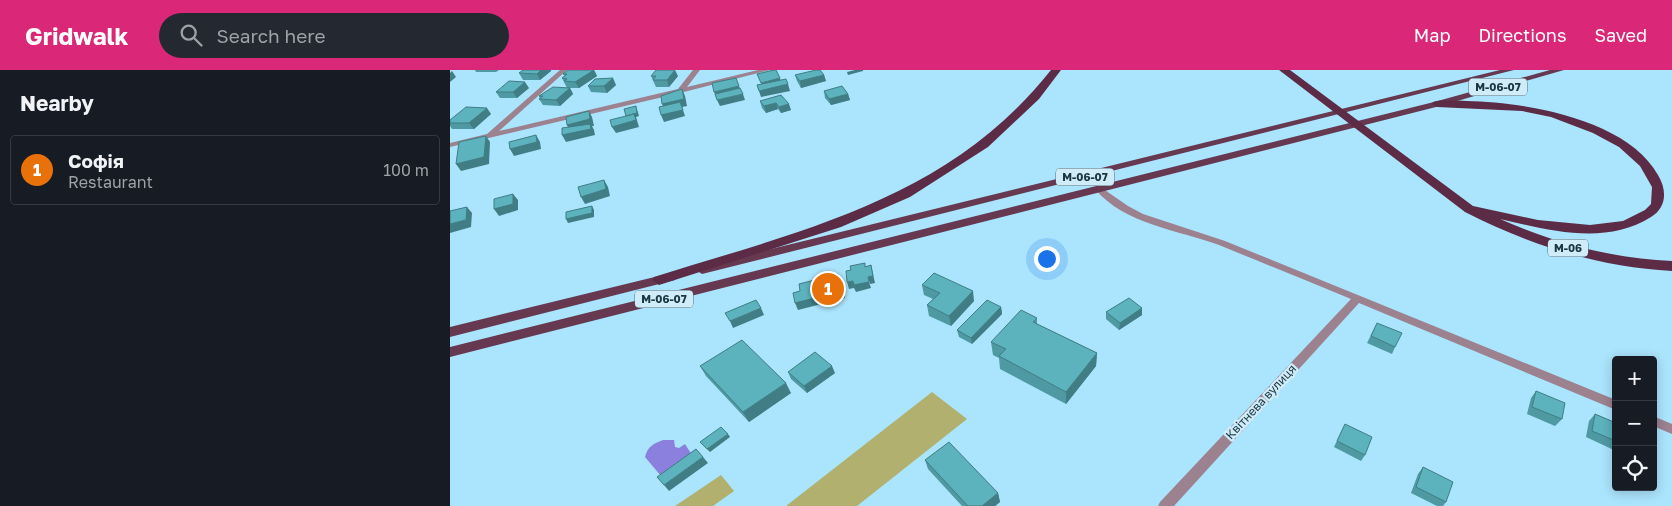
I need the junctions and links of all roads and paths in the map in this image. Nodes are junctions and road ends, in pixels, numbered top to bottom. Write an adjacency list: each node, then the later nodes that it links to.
1 (564, 70): 10 (street)
2 (697, 70): 8 (street)
3 (767, 70): 8 (street)
4 (1056, 70): 15 (highway)
5 (1284, 70): 13 (highway, М-06)
6 (1510, 70): 15 (main road, М-06-07)
7 (1560, 70): 9 (main road, М-06-07)
8 (680, 91): 10 (street)
9 (1437, 104): 12 (main road, М-06-07); 13 (highway)
10 (489, 136): 11 (street)
11 (450, 145)
12 (1098, 189): 16 (street); 18 (main road, М-06-07)
13 (1470, 209): 14 (highway, М-06)
14 (1672, 266)
15 (660, 280): 17 (main road, М-06-07)
16 (1358, 298): 19 (street); 22 (street, Квітнева вулиця)
17 (450, 332)
18 (450, 352)
19 (1612, 403)
20 (1657, 422): 21 (street)
21 (1672, 428)
22 (1165, 506)

